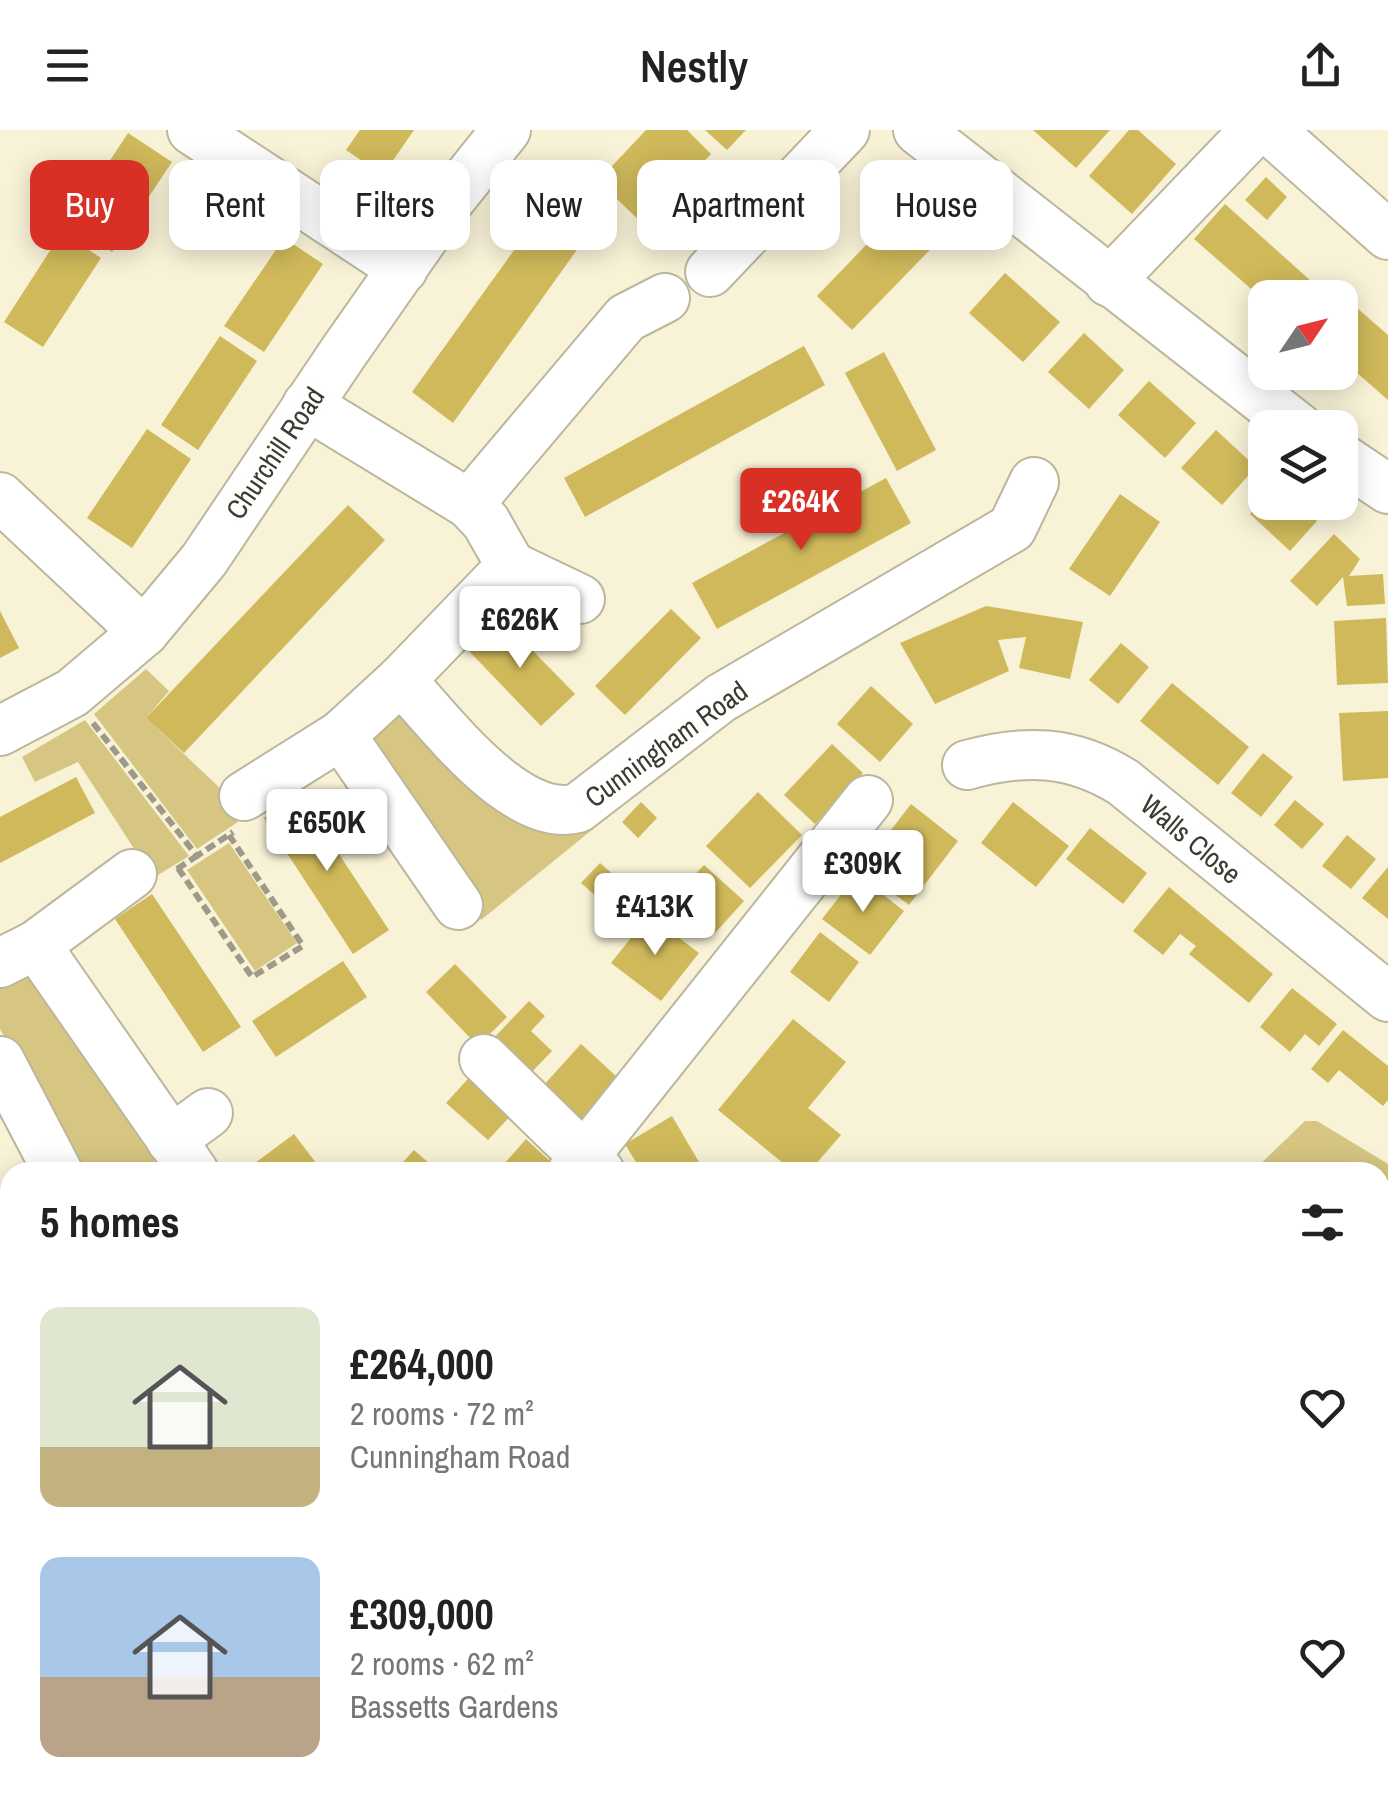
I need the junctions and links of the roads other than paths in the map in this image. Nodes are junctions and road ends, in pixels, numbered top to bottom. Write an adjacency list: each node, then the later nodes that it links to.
1 (192, 130): 8 (street)
2 (506, 130): 8 (street, Churchill Road)
3 (846, 130): 9 (street)
4 (918, 130): 10 (street)
5 (1255, 130): 10 (street)
6 (1270, 130): 7 (street)
7 (1388, 235)
8 (403, 270): 12 (street, Churchill Road)
9 (710, 272)
10 (1109, 282): 13 (street)
11 (665, 298): 18 (street)
12 (307, 405): 18 (street); 21 (street, Churchill Road)
13 (1276, 410)
14 (1358, 468): 16 (street)
15 (1034, 482): 22 (street, Cunningham Road)
16 (1388, 489)
17 (0, 497): 21 (street)
18 (469, 504): 19 (street)
19 (511, 566): 20 (street); 22 (street)
20 (580, 599)
21 (144, 632): 23 (street, Churchill Road)
22 (401, 680): 24 (street)
23 (0, 731)
24 (341, 735): 27 (street); 29 (street)
25 (967, 765): 31 (street, Walls Close)
26 (868, 800): 37 (street)
27 (236, 815)
28 (155, 871): 30 (street)
29 (458, 905)
30 (18, 954): 34 (street)
31 (1388, 998)
32 (484, 1059): 36 (street)
33 (0, 1061): 35 (street)
34 (191, 1142)
35 (53, 1162)
36 (580, 1162)
37 (591, 1162)

